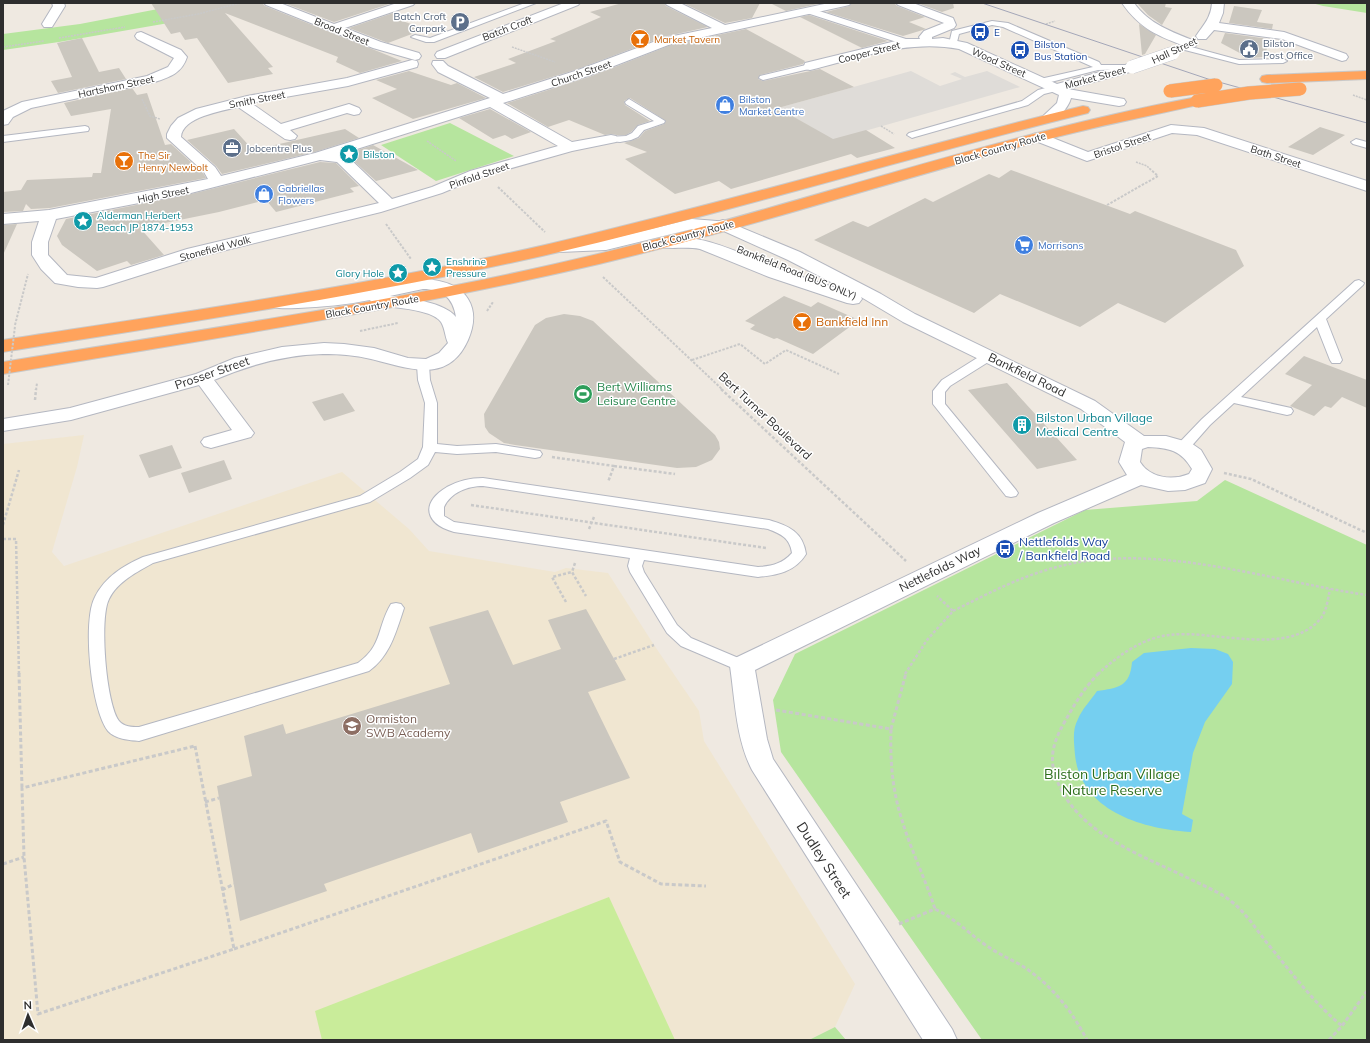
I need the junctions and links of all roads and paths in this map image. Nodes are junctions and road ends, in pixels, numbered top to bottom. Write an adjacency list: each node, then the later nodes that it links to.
1 (58, 3): 15 (street)
2 (270, 3): 18 (street, Broad Street)
3 (409, 3): 18 (street)
4 (532, 3): 12 (lane)
5 (574, 3): 16 (street, Batch Croft)
6 (671, 3): 19 (street)
7 (845, 3): 11 (street, Church Street)
8 (902, 3): 24 (street)
9 (1128, 3): 26 (street)
10 (1218, 3): 17 (street, Hall Street)
11 (810, 11): 19 (street, Church Street); 23 (lane)
12 (489, 19): 16 (lane); 21 (lane)
13 (1055, 21): 14 (path)
14 (1050, 22)
15 (48, 24)
16 (512, 26): 22 (street, Batch Croft)
17 (1212, 26): 26 (street, Hall Street); 28 (street)
18 (333, 28): 27 (street, Broad Street)
19 (723, 28): 33 (street, Church Street)
20 (141, 36): 37 (street, Hartshorn Street)
21 (415, 37)
22 (485, 37): 27 (street, Batch Croft); 33 (path)
23 (909, 42): 24 (street, Cooper Street); 30 (street, Cooper Street)
24 (928, 42): 25 (street, Wood Street)
25 (953, 44): 32 (lane); 36 (street, Wood Street)
26 (1188, 45): 29 (lane); 31 (street, Hall Street, bridge)
27 (427, 57): 41 (street, Broad Street); 44 (street, Smith Street)
28 (1342, 57)
29 (1283, 61)
30 (810, 66): 35 (lane)
31 (1132, 67): 32 (lane); 39 (street, Market Street)
32 (1098, 68): 36 (lane)
33 (583, 72): 41 (street, Church Street)
34 (1367, 75): 40 (highway, bridge)
35 (763, 78)
36 (1043, 81): 39 (street, Wood Street)
37 (133, 83): 46 (street, Hartshorn Street); 51 (path)
38 (1367, 86): 59 (highway, Black Country Route, bridge)
39 (1062, 90): 43 (street, Wood Street); 48 (street); 56 (lane)
40 (1157, 94)
41 (497, 100): 53 (street, Church Street); 64 (street)
42 (3, 101): 46 (street)
43 (1125, 101): 48 (highway, Black Country Route)
44 (240, 102): 51 (street, Smith Street); 52 (street)
45 (629, 102): 61 (lane)
46 (20, 108): 49 (street, Hartshorn Street)
47 (354, 111): 52 (street)
48 (1047, 119): 71 (highway, Black Country Route)
49 (3, 121)
50 (32, 125): 57 (lane)
51 (178, 126): 68 (street)
52 (278, 128): 58 (street)
53 (409, 128): 65 (street, Church Street); 66 (path)
54 (85, 129): 57 (lane)
55 (1185, 129): 59 (street, Bristol Street); 70 (street, Bath Street)
56 (912, 135)
57 (27, 137): 60 (lane)
58 (291, 137)
59 (1038, 137): 76 (highway, Black Country Route)
60 (3, 139)
61 (611, 139): 64 (street, Pinfold Street)
62 (1356, 142): 63 (lane)
63 (1367, 145)
64 (570, 147): 73 (street, Pinfold Street)
65 (320, 156): 68 (street, High Street); 73 (street)
66 (457, 162)
67 (1136, 162): 72 (path)
68 (216, 181): 74 (street, High Street)
69 (494, 185): 77 (path)
70 (1367, 186)
71 (726, 204): 76 (street, Bankfield Road (BUS ONLY)); 79 (highway, Black Country Route)
72 (1107, 205)
73 (382, 206): 74 (street, Stonefield Walk); 80 (path)
74 (49, 215): 75 (street, High Street)
75 (3, 219)
76 (723, 225): 78 (highway, Black Country Route); 79 (street); 88 (street, Bankfield Road (BUS ONLY))
77 (544, 238)
78 (660, 243): 84 (highway, Black Country Route); 88 (street, Bankfield Road)
79 (560, 247): 85 (highway, Black Country Route)
80 (412, 260)
81 (29, 271): 100 (path, bridge)
82 (602, 274): 93 (path, Bert Turner Boulevard)
83 (1359, 283): 89 (lane)
84 (453, 291): 85 (street); 86 (highway, Black Country Route); 90 (street)
85 (351, 293): 86 (street); 87 (street)
86 (399, 302): 90 (street); 96 (highway, Black Country Route)
87 (269, 303): 91 (highway)
88 (909, 318): 92 (street, Bankfield Road)
89 (1320, 319): 94 (lane); 101 (lane)
90 (457, 342): 95 (street)
91 (3, 346)
92 (989, 356): 106 (street, Bankfield Road); 115 (lane)
93 (692, 360): 97 (path); 125 (path, Bert Turner Boulevard)
94 (1336, 360)
95 (423, 365): 98 (street, Prosser Street); 107 (lane)
96 (3, 368)
97 (839, 374)
98 (203, 378): 104 (street, Prosser Street); 105 (street)
99 (37, 381): 102 (path)
100 (8, 385)
101 (1232, 399): 103 (lane); 108 (lane)
102 (35, 404)
103 (1287, 411)
104 (3, 425)
105 (211, 442)
106 (1140, 442): 108 (street); 114 (street)
107 (430, 447): 109 (lane); 130 (lane)
108 (1182, 447): 111 (street)
109 (535, 454): 110 (path)
110 (614, 466): 113 (path); 116 (path)
111 (1202, 467): 114 (street); 120 (path)
112 (19, 470): 119 (path)
113 (675, 474)
114 (1141, 477): 125 (street, Nettlefolds Way)
115 (1011, 493)
116 (601, 499): 118 (path); 122 (lane); 124 (lane)
117 (471, 504): 118 (path)
118 (592, 522): 122 (path); 123 (path)
119 (3, 525)
120 (1367, 533)
121 (3, 539): 137 (path)
122 (581, 546): 124 (lane)
123 (766, 548)
124 (639, 554): 134 (lane)
125 (919, 579): 131 (path, Bert Turner Boulevard); 134 (street, Nettlefolds Way)
126 (1330, 588): 127 (path); 131 (path); 149 (path)
127 (1367, 595)
128 (586, 596): 129 (path)
129 (566, 602)
130 (396, 608)
131 (953, 611): 136 (path)
132 (654, 645): 133 (path)
133 (614, 659)
134 (742, 666): 135 (street, Dudley Street)
135 (748, 706): 136 (path); 146 (street, Dudley Street)
136 (891, 729): 145 (path)
137 (22, 788): 139 (path); 140 (path)
138 (219, 798): 139 (path)
139 (205, 802): 144 (path)
140 (24, 857): 141 (path); 147 (path)
141 (3, 864)
142 (234, 884): 144 (path)
143 (706, 886): 147 (path)
144 (222, 890): 147 (path)
145 (935, 909): 146 (path); 151 (path)
146 (873, 935): 150 (street, Dudley Street)
147 (234, 949)
148 (1367, 991): 149 (path)
149 (1342, 1026): 152 (path)
150 (941, 1040)
151 (1087, 1040)
152 (1329, 1040)

